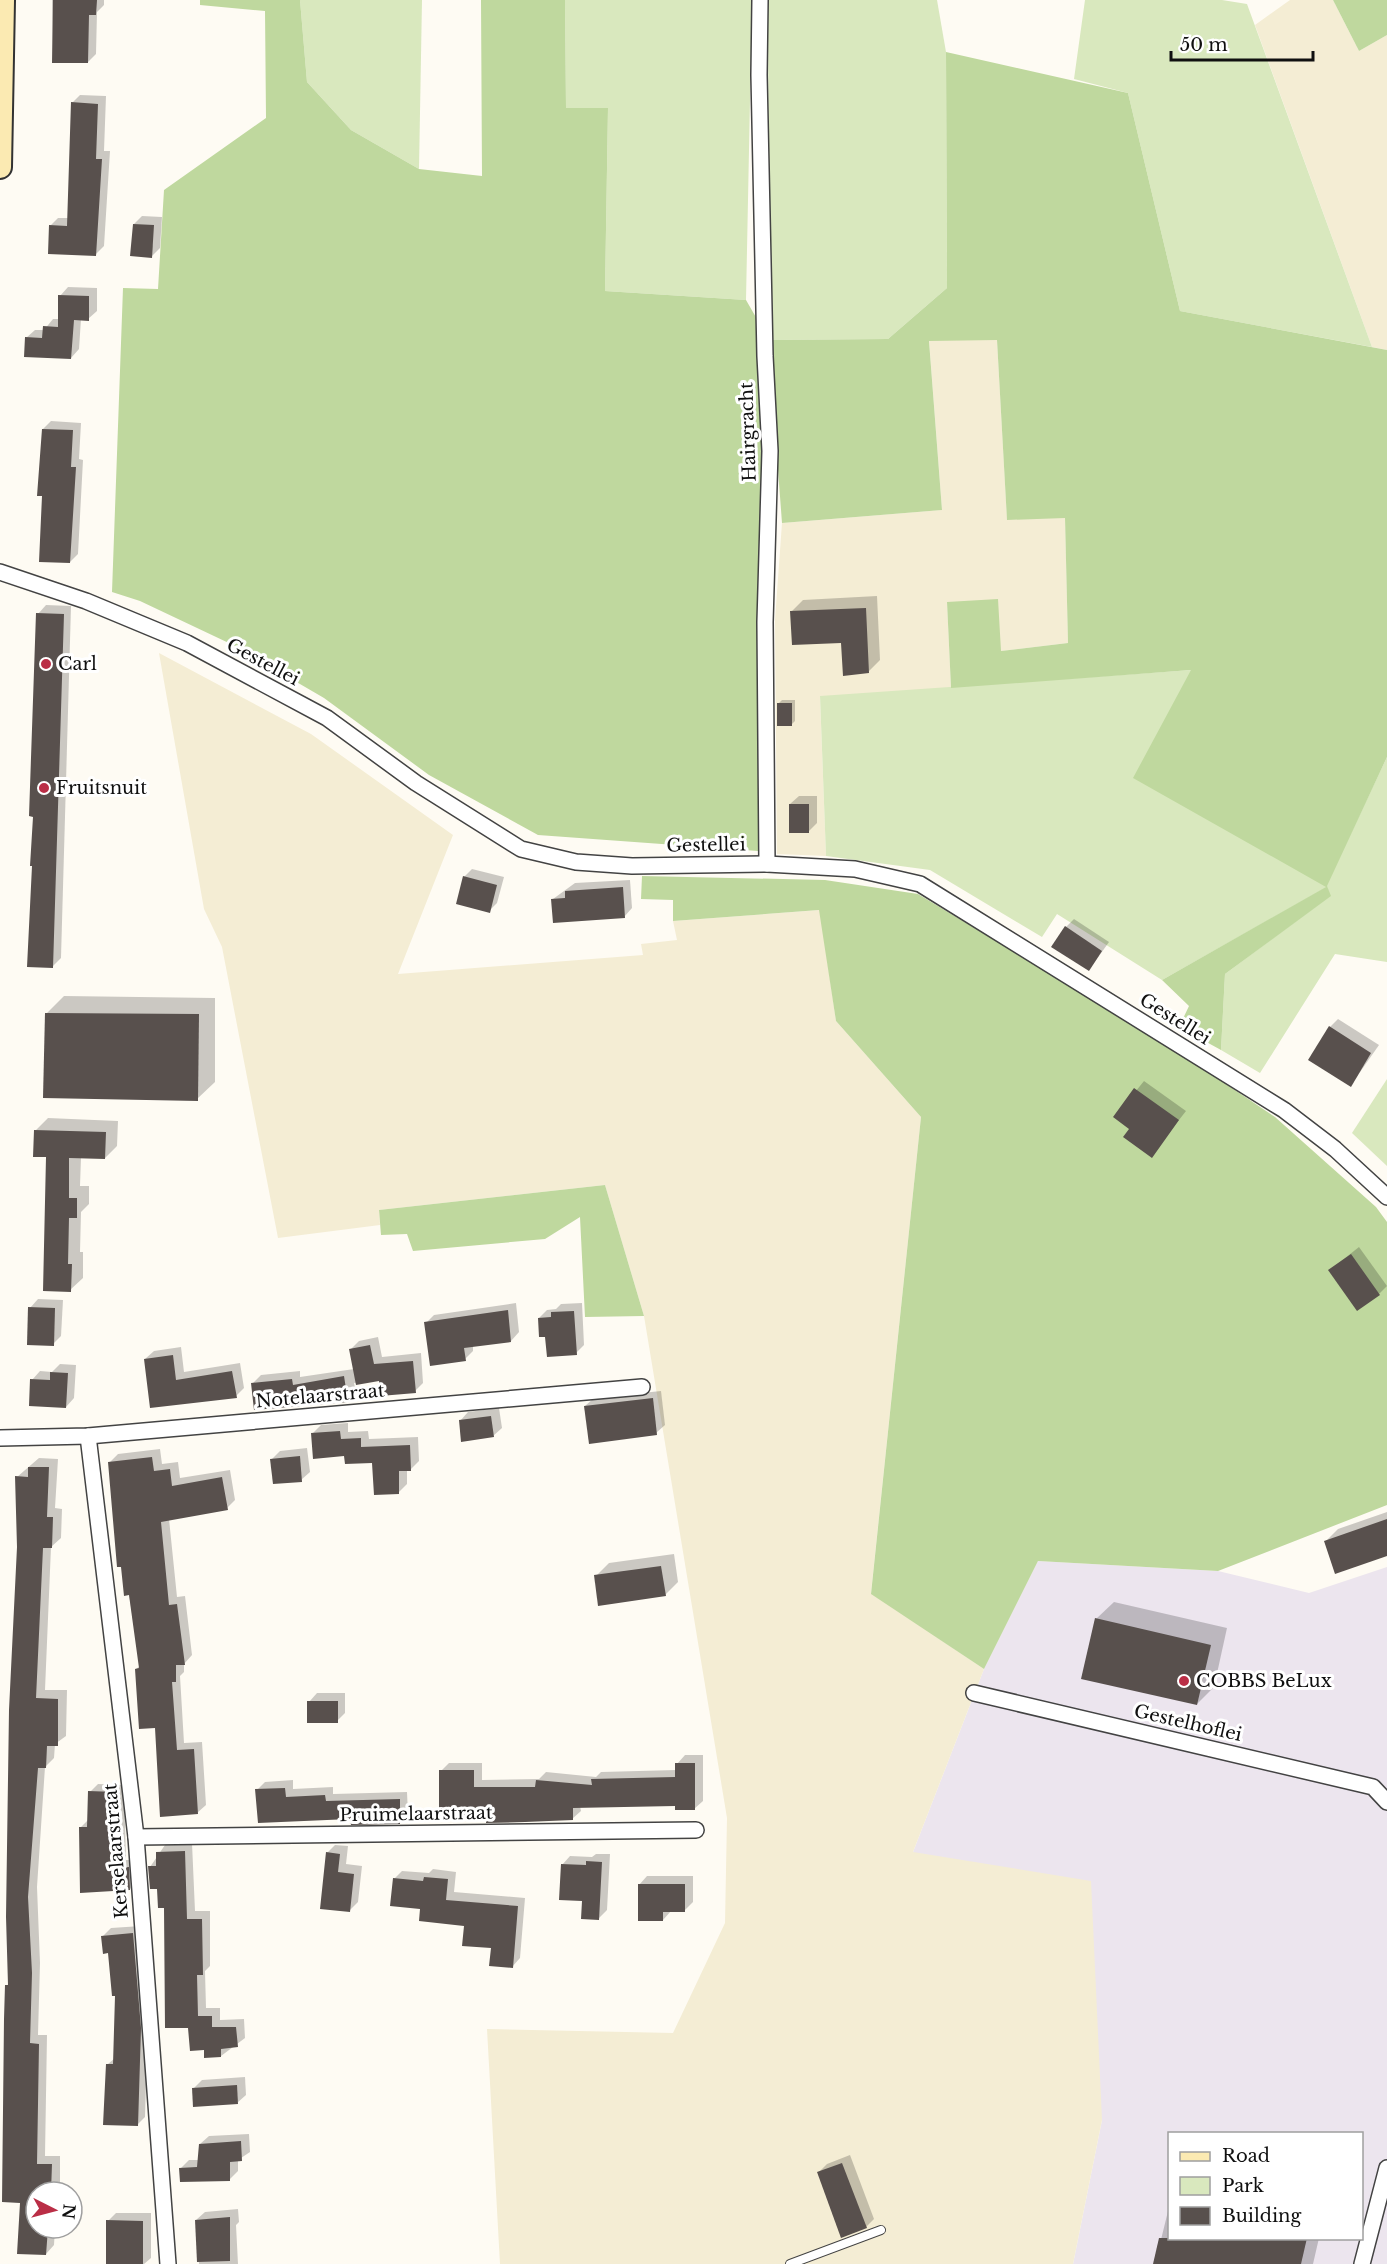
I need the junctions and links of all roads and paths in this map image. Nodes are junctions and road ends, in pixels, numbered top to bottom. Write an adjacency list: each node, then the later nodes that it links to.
1 (3, 0): 3 (main road)
2 (760, 0): 5 (street, Hairgracht)
3 (0, 167)
4 (0, 572): 5 (street, Gestellei)
5 (767, 864): 6 (street, Gestellei)
6 (1387, 1197)
7 (642, 1387): 8 (street, Notelaarstraat)
8 (88, 1436): 9 (street, Notelaarstraat); 13 (street, Kerselaarstraat)
9 (0, 1438)
10 (974, 1693): 11 (street, Gestelhoflei)
11 (1387, 1802)
12 (696, 1830): 13 (street, Pruimelaarstraat)
13 (136, 1837): 16 (street, Kerselaarstraat)
14 (1387, 2168): 18 (street)
15 (881, 2230): 17 (lane)
16 (168, 2264)
17 (790, 2264)
18 (1362, 2264)

